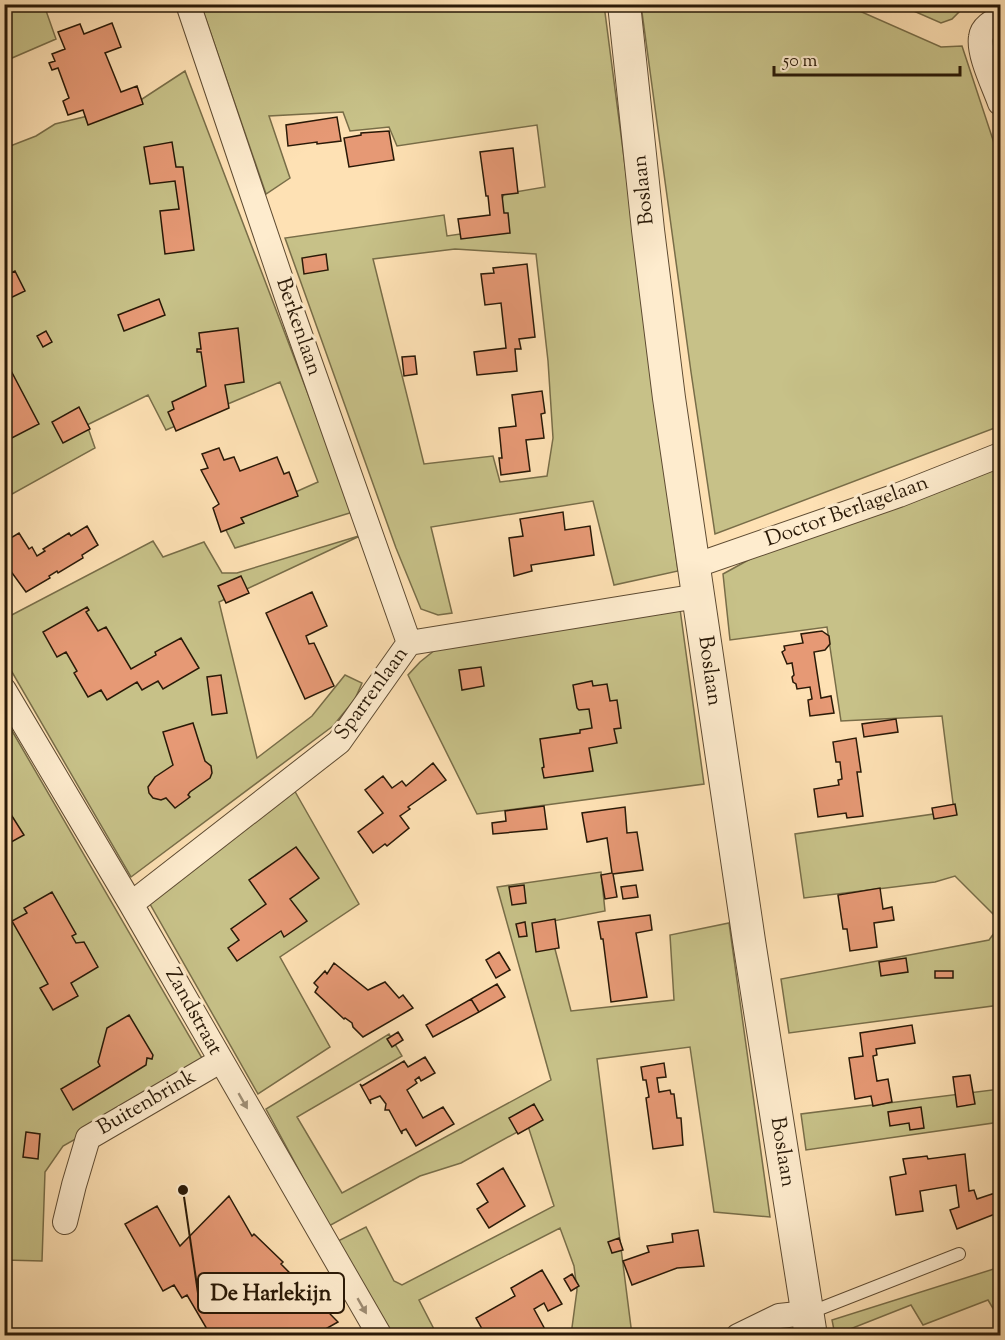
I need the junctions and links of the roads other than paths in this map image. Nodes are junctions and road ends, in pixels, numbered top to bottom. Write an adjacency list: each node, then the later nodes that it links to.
1 (624, 4): 6 (street, Boslaan)
2 (190, 7): 7 (street, Berkenlaan)
3 (1000, 18): 4 (street)
4 (1000, 103)
5 (1000, 455): 6 (street, Doctor Berlagelaan)
6 (696, 581): 7 (street, Sparrenlaan); 13 (street, Boslaan)
7 (409, 643): 9 (street, Sparrenlaan)
8 (4, 690): 9 (street, Zandstraat)
9 (131, 904): 10 (street, Zandstraat)
10 (220, 1061): 11 (street, Buitenbrink); 14 (street, Zandstraat, one-way to 14)
11 (65, 1222)
12 (959, 1254): 13 (lane)
13 (809, 1324): 15 (street)
14 (380, 1335)
15 (738, 1335)

